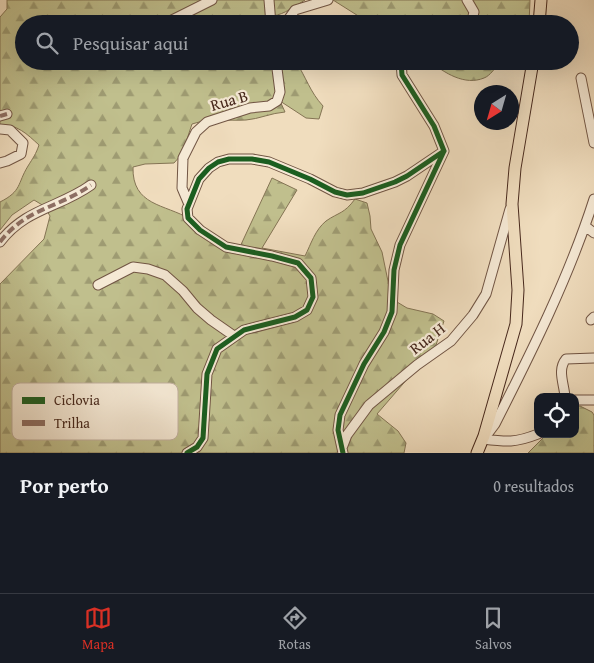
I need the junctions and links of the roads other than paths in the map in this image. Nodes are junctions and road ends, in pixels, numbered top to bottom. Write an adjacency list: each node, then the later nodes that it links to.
1 (269, 0): 7 (street)
2 (328, 0): 8 (street)
3 (467, 0): 9 (street)
4 (542, 0): 10 (main road)
5 (207, 1): 6 (street)
6 (181, 15)
7 (270, 15)
8 (291, 15)
9 (473, 15)
10 (540, 15)
11 (277, 70): 20 (street, Rua B)
12 (402, 70): 17 (street)
13 (531, 70): 22 (main road)
14 (582, 78): 16 (street)
15 (0, 129): 18 (street)
16 (594, 143)
17 (444, 151): 20 (street); 34 (street)
18 (0, 163)
19 (91, 185): 25 (street)
20 (188, 202): 27 (street)
21 (593, 203): 23 (street)
22 (512, 204): 33 (main road); 34 (street, Rua H)
23 (589, 221): 24 (street); 33 (street)
24 (594, 233)
25 (0, 242)
26 (98, 285): 27 (street)
27 (234, 336): 35 (street)
28 (594, 358): 29 (street)
29 (565, 393)
30 (579, 400): 31 (street)
31 (594, 400)
32 (534, 435): 33 (street)
33 (483, 437): 36 (main road)
34 (342, 451)
35 (187, 453)
36 (477, 453)

